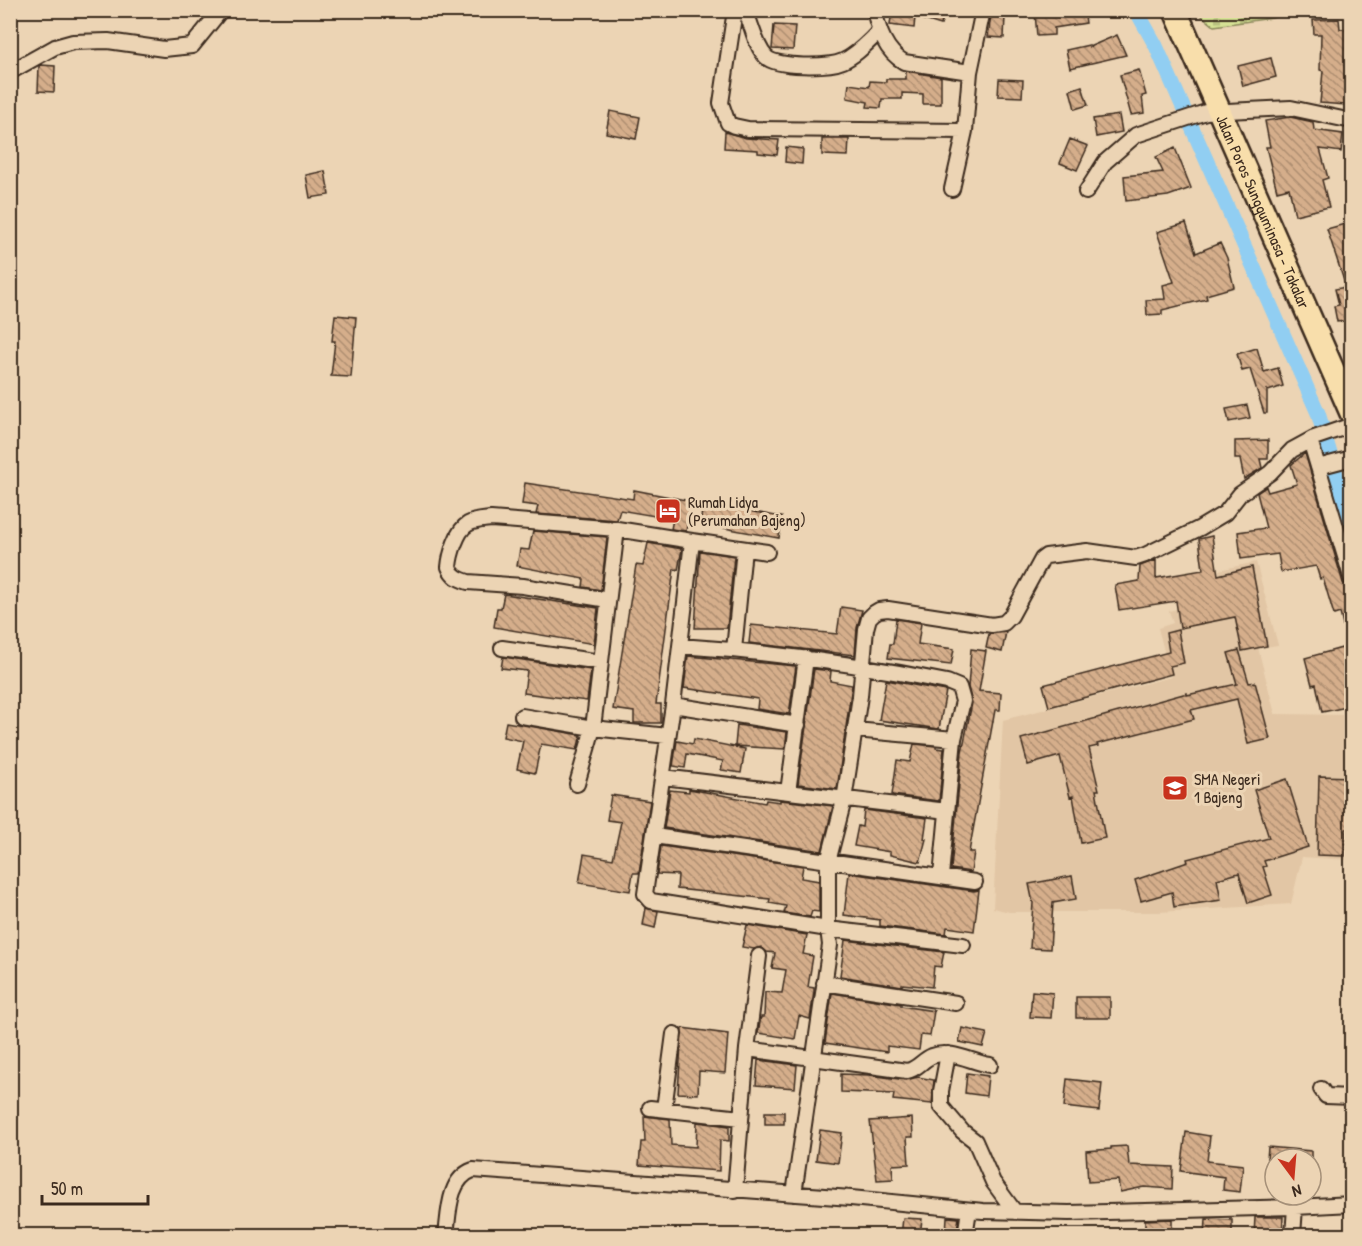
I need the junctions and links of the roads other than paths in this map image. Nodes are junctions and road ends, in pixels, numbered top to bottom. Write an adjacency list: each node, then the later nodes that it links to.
1 (221, 10): 8 (street)
2 (735, 10): 12 (street)
3 (745, 10): 7 (street)
4 (874, 10): 7 (street)
5 (983, 10): 9 (street)
6 (1175, 10): 10 (highway, Jalan Poros Sungguminasa - Takalar)
7 (879, 32): 9 (street)
8 (10, 72)
9 (970, 72): 12 (street)
10 (1213, 111): 11 (street); 14 (street); 15 (highway, Jalan Poros Sungguminasa - Takalar)
11 (1352, 121)
12 (965, 131): 13 (street)
13 (952, 189)
14 (1086, 192)
15 (1348, 422): 16 (street)
16 (1312, 439): 18 (street); 31 (street)
17 (1350, 459): 18 (street)
18 (1322, 466): 21 (street)
19 (616, 529): 20 (street); 25 (street); 25 (street)
20 (692, 541): 22 (street); 26 (street)
21 (1346, 542): 24 (street)
22 (744, 549): 23 (street); 28 (street)
23 (766, 552)
24 (1351, 576)
25 (608, 600): 30 (street)
26 (680, 646): 28 (street); 32 (street)
27 (502, 648): 30 (street)
28 (734, 650): 29 (street)
29 (806, 658): 31 (street); 34 (street)
30 (601, 662): 35 (street)
31 (863, 665): 36 (street); 38 (street)
32 (674, 705): 34 (street); 37 (street)
33 (522, 716): 35 (street)
34 (798, 725): 41 (street)
35 (593, 728): 37 (street); 40 (street)
36 (855, 730): 38 (street); 42 (street)
37 (668, 736): 39 (street)
38 (954, 740): 43 (street)
39 (663, 777): 41 (street); 44 (street)
40 (577, 784)
41 (788, 792): 42 (street)
42 (844, 800): 43 (street); 45 (street)
43 (947, 811): 46 (street)
44 (654, 836): 45 (street); 48 (street)
45 (828, 862): 46 (street); 48 (street)
46 (941, 876): 47 (street)
47 (975, 882)
48 (828, 928): 49 (street); 51 (street)
49 (963, 945)
50 (759, 956): 54 (street)
51 (824, 983): 52 (street); 56 (street)
52 (956, 1003)
53 (674, 1034): 60 (street)
54 (747, 1049): 56 (street); 60 (street)
55 (948, 1054): 56 (street); 57 (street); 67 (street)
56 (814, 1058): 62 (street)
57 (990, 1065)
58 (1321, 1089): 59 (street)
59 (1352, 1097)
60 (741, 1118): 61 (street)
61 (735, 1191): 62 (street); 68 (street)
62 (794, 1194): 66 (street)
63 (1352, 1204): 64 (street)
64 (1323, 1206)
65 (1294, 1207): 67 (street); 70 (street)
66 (969, 1210): 67 (street); 69 (street)
67 (1015, 1212)
68 (446, 1236)
69 (965, 1236)
70 (1293, 1236)

